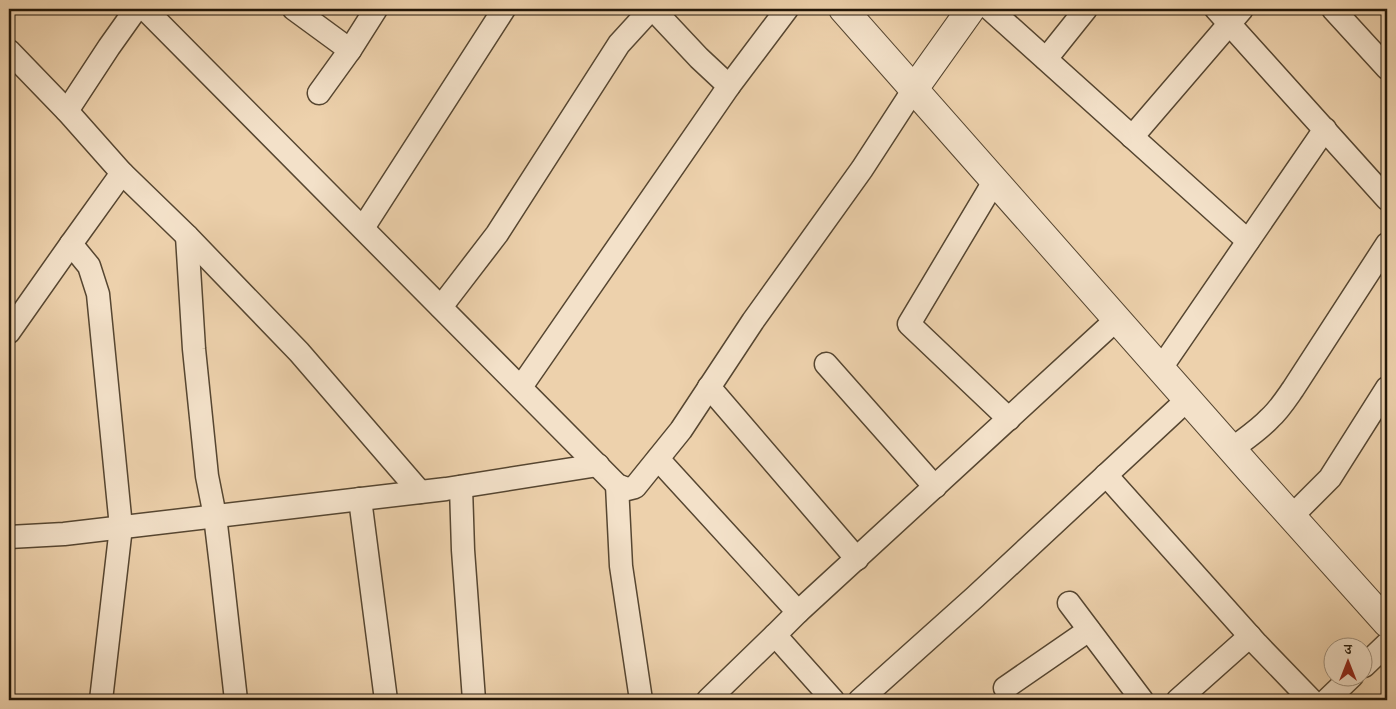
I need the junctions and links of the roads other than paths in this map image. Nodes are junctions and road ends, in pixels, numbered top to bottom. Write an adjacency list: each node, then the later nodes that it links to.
1 (136, 9): 21 (street)
2 (145, 9): 27 (street)
3 (294, 9): 14 (street)
4 (376, 9): 14 (street)
5 (504, 9): 27 (street)
6 (652, 9): 18 (street); 32 (street)
7 (787, 9): 18 (street)
8 (843, 9): 19 (street)
9 (971, 9): 19 (street)
10 (990, 9): 16 (street)
11 (1086, 9): 16 (street)
12 (1333, 9): 17 (street)
13 (1229, 14): 22 (street); 23 (street)
14 (350, 50): 20 (street)
15 (9, 51): 21 (street)
16 (1046, 59): 23 (street)
17 (1387, 68)
18 (730, 86): 38 (street)
19 (914, 89): 25 (street); 37 (street)
20 (319, 93)
21 (67, 111): 24 (street)
22 (1325, 129): 26 (street); 29 (street)
23 (1132, 137): 29 (street)
24 (122, 173): 28 (street); 30 (street)
25 (995, 180): 33 (street); 41 (street)
26 (1387, 199)
27 (363, 228): 32 (street)
28 (186, 236): 49 (street); 51 (street)
29 (1248, 241): 36 (street)
30 (70, 244): 34 (street); 53 (street)
31 (1387, 244): 42 (street)
32 (441, 306): 38 (street)
33 (1117, 319): 36 (street); 41 (street)
34 (9, 332)
35 (826, 364): 48 (street)
36 (1161, 368): 40 (street)
37 (709, 387): 43 (street); 55 (street)
38 (522, 388): 44 (street)
39 (1387, 388): 52 (street)
40 (1188, 399): 42 (street); 45 (street)
41 (1009, 419): 48 (street)
42 (1232, 449): 52 (street)
43 (658, 459): 46 (street); 57 (street)
44 (598, 465): 46 (street); 47 (street)
45 (1106, 474): 61 (street); 73 (street)
46 (617, 485): 70 (street)
47 (461, 487): 49 (street); 69 (street)
48 (934, 488): 55 (street)
49 (420, 492): 50 (street)
50 (360, 499): 51 (street); 68 (street)
51 (215, 516): 53 (street); 67 (street)
52 (1292, 516): 58 (street)
53 (121, 527): 54 (street); 66 (street)
54 (9, 537)
55 (857, 559): 57 (street)
56 (1069, 603): 59 (street)
57 (798, 612): 60 (street)
58 (1387, 623)
59 (1089, 630): 65 (street); 74 (street)
60 (776, 635): 71 (street); 72 (street)
61 (1250, 636): 75 (street); 76 (street)
62 (1387, 644): 63 (street)
63 (1374, 656)
64 (1341, 686): 77 (street)
65 (1005, 688)
66 (102, 700)
67 (236, 700)
68 (386, 700)
69 (474, 700)
70 (641, 700)
71 (708, 700)
72 (833, 700)
73 (860, 700)
74 (1142, 700)
75 (1178, 700)
76 (1311, 700)
77 (1326, 700)

